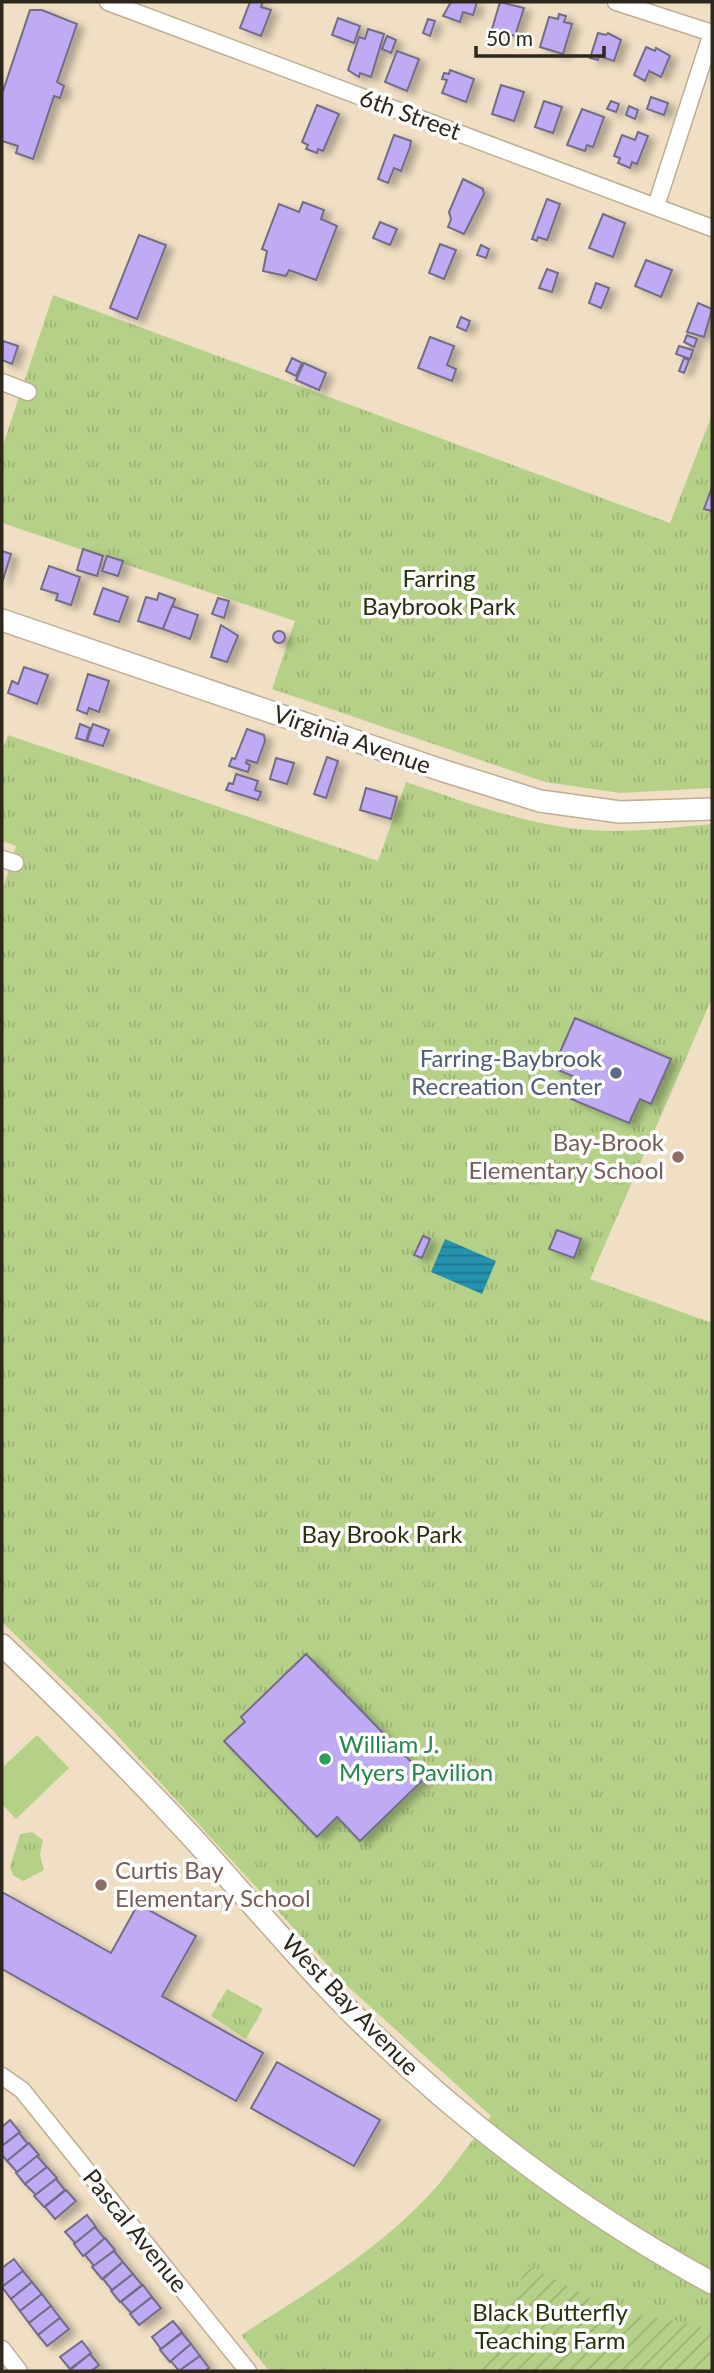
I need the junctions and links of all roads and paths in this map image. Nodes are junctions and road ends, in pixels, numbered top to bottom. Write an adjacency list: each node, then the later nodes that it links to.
1 (108, 2): 4 (street, 6th Street)
2 (616, 2): 3 (street)
3 (712, 33): 4 (street)
4 (656, 206): 5 (street, 6th Street)
5 (712, 228)
6 (2, 382): 7 (street)
7 (28, 392)
8 (2, 620): 9 (street, Virginia Avenue)
9 (712, 809)
10 (2, 1645): 12 (street, West Bay Avenue)
11 (2, 2076): 15 (street, Pascal Avenue)
12 (712, 2283)
13 (2, 2349): 14 (street)
14 (19, 2371)
15 (248, 2371)

